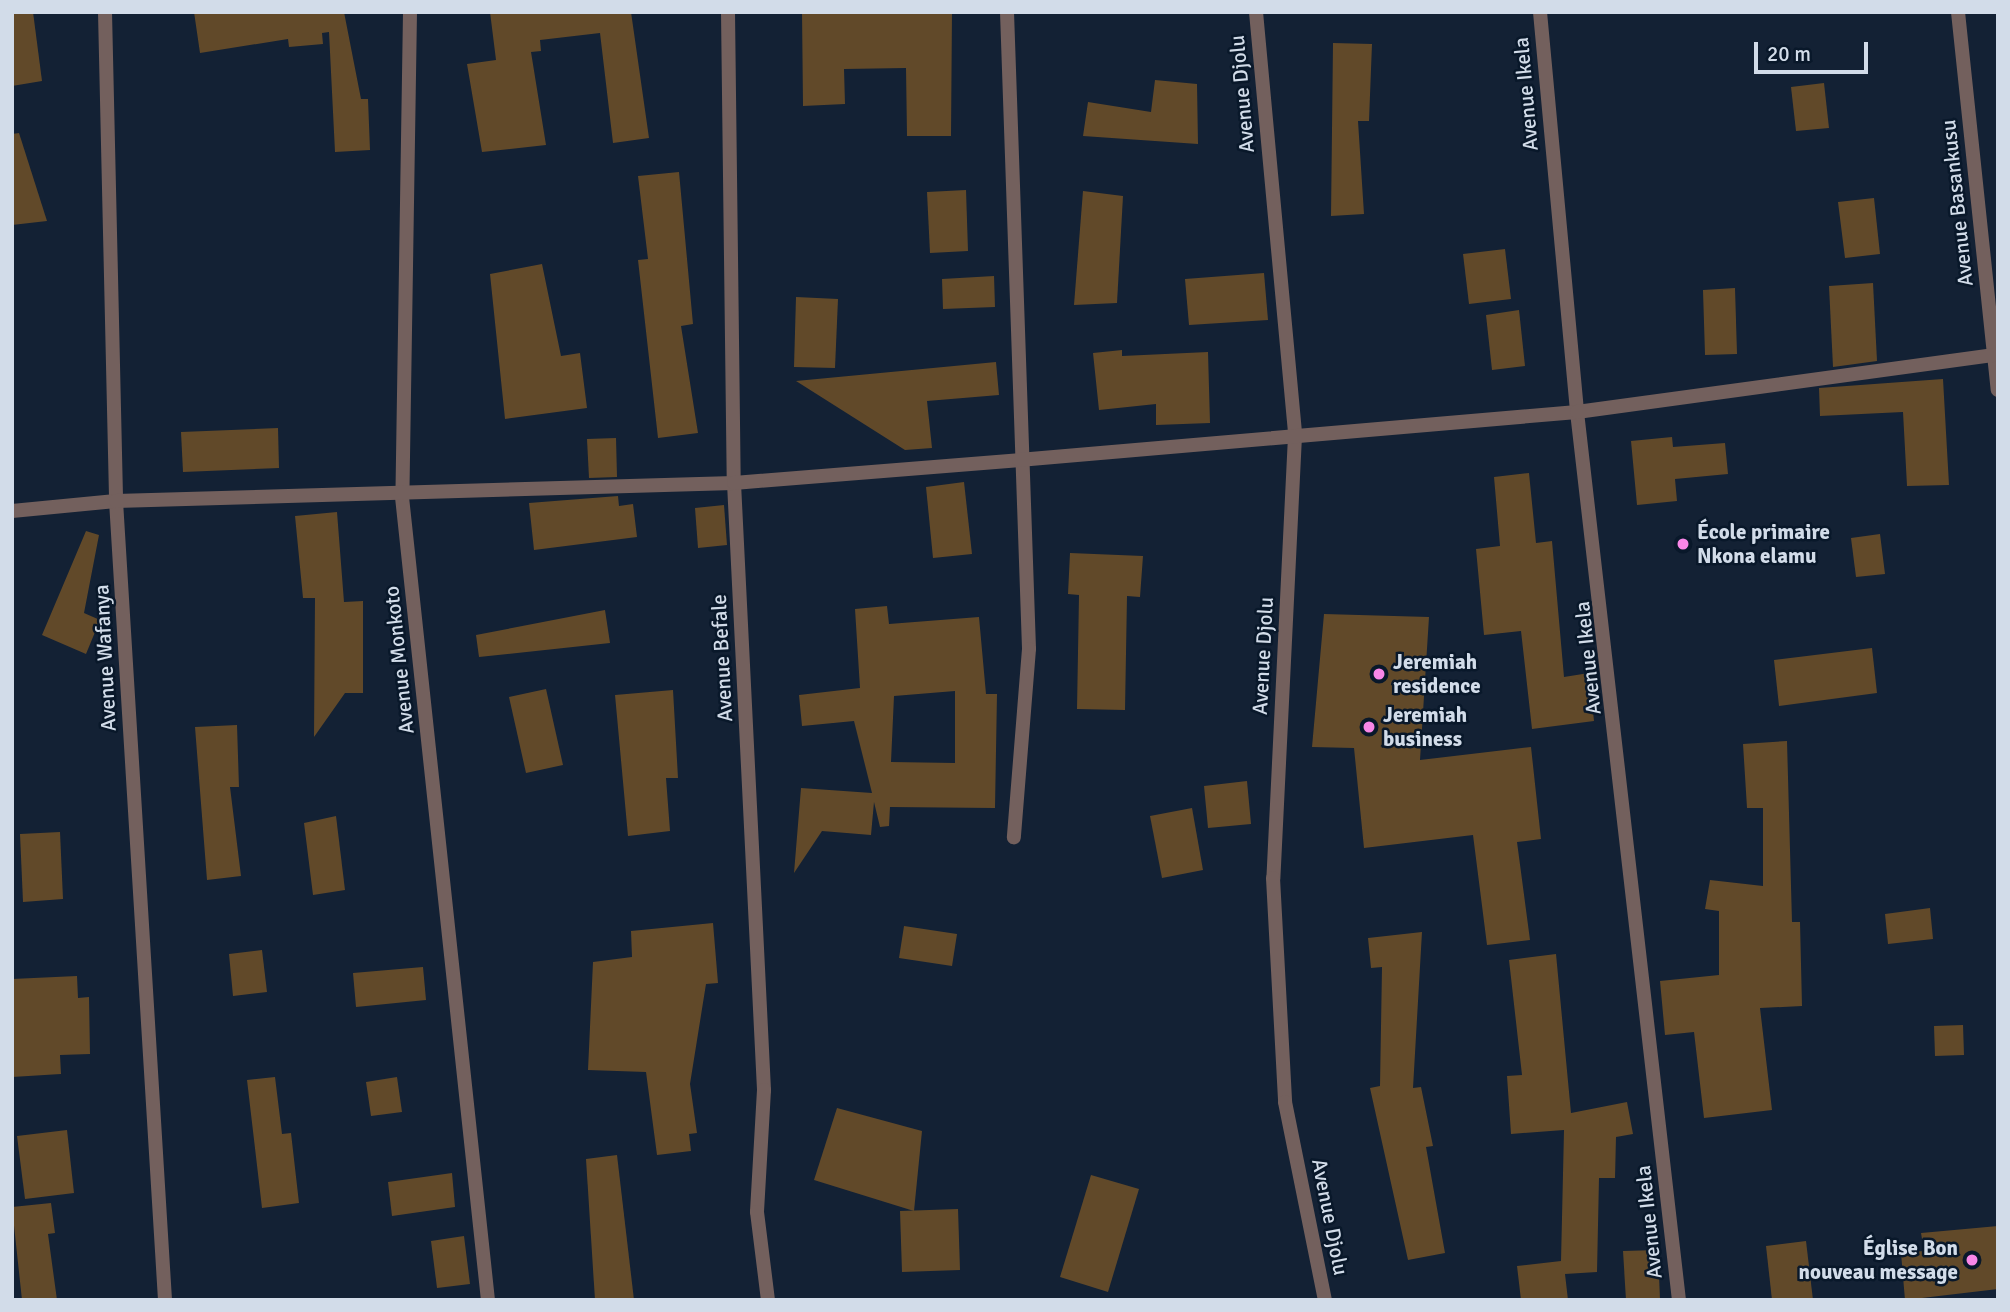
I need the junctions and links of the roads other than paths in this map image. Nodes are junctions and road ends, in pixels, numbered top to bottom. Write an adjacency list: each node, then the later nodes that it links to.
1 (105, 12): 15 (street, Avenue Wafanya)
2 (410, 12): 14 (street, Avenue Monkoto)
3 (728, 12): 13 (street, Avenue Befale)
4 (1007, 12): 12 (street)
5 (1256, 12): 11 (street, Avenue Djolu)
6 (1540, 12): 10 (street, Avenue Ikela)
7 (1958, 12): 8 (street, Avenue Basankusu)
8 (1996, 354): 9 (street, Avenue Basankusu); 10 (street)
9 (1998, 390)
10 (1577, 412): 11 (street); 22 (street, Avenue Ikela)
11 (1295, 436): 12 (street); 21 (street, Avenue Djolu)
12 (1019, 460): 13 (street); 17 (street)
13 (734, 483): 14 (street); 20 (street, Avenue Befale)
14 (402, 497): 15 (street); 19 (street, Avenue Monkoto)
15 (116, 501): 16 (street); 18 (street, Avenue Wafanya)
16 (12, 512)
17 (1014, 837)
18 (164, 1300)
19 (488, 1300)
20 (768, 1300)
21 (1325, 1300)
22 (1679, 1300)

